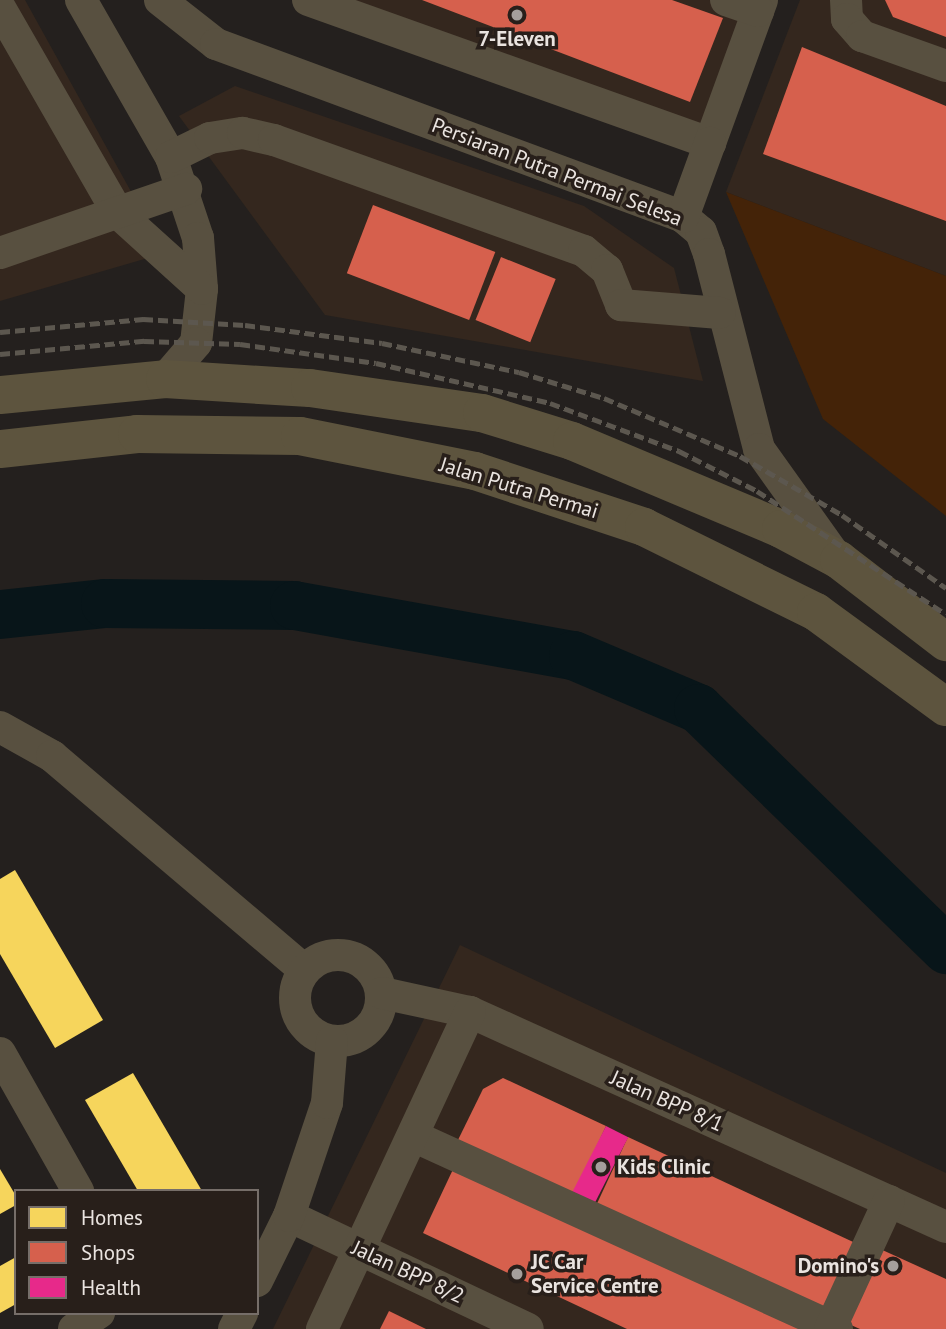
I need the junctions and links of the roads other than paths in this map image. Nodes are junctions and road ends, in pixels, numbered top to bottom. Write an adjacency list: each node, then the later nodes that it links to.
1 (81, 0): 10 (street)
2 (160, 0): 13 (street, Persiaran Putra Permai Selesa)
3 (308, 0): 9 (street)
4 (726, 0): 5 (street)
5 (760, 5): 9 (street)
6 (0, 8): 12 (street)
7 (847, 10): 8 (street)
8 (946, 65)
9 (710, 143): 13 (street)
10 (171, 157): 11 (street); 16 (street)
11 (186, 189): 12 (street); 15 (street)
12 (118, 213): 14 (street); 15 (street)
13 (683, 217): 16 (street, Persiaran Putra Permai Selesa)
14 (0, 253)
15 (202, 289): 17 (street)
16 (720, 313): 20 (street, Persiaran Putra Permai Selesa)
17 (164, 379): 18 (main road); 20 (main road)
18 (0, 395)
19 (0, 449): 22 (main road, Jalan Putra Permai)
20 (839, 560): 21 (main road)
21 (946, 642)
22 (946, 707)
23 (0, 727): 24 (street)
24 (304, 970): 25 (street); 27 (street)
25 (382, 993): 26 (street, Jalan BPP 8/1); 27 (street)
26 (470, 1012): 30 (street); 32 (street, Jalan BPP 8/1)
27 (332, 1041): 33 (street)
28 (0, 1053): 29 (street)
29 (11, 1095): 31 (street)
30 (413, 1136): 35 (street); 38 (street)
31 (77, 1189)
32 (889, 1201): 34 (street, Jalan BPP 8/1); 38 (street)
33 (289, 1216): 35 (street, Jalan BPP 8/2); 36 (street)
34 (946, 1227)
35 (360, 1249): 40 (street); 41 (street, Jalan BPP 8/2)
36 (259, 1277)
37 (96, 1315): 39 (street)
38 (832, 1328)
39 (74, 1329)
40 (322, 1329)
41 (528, 1329)

